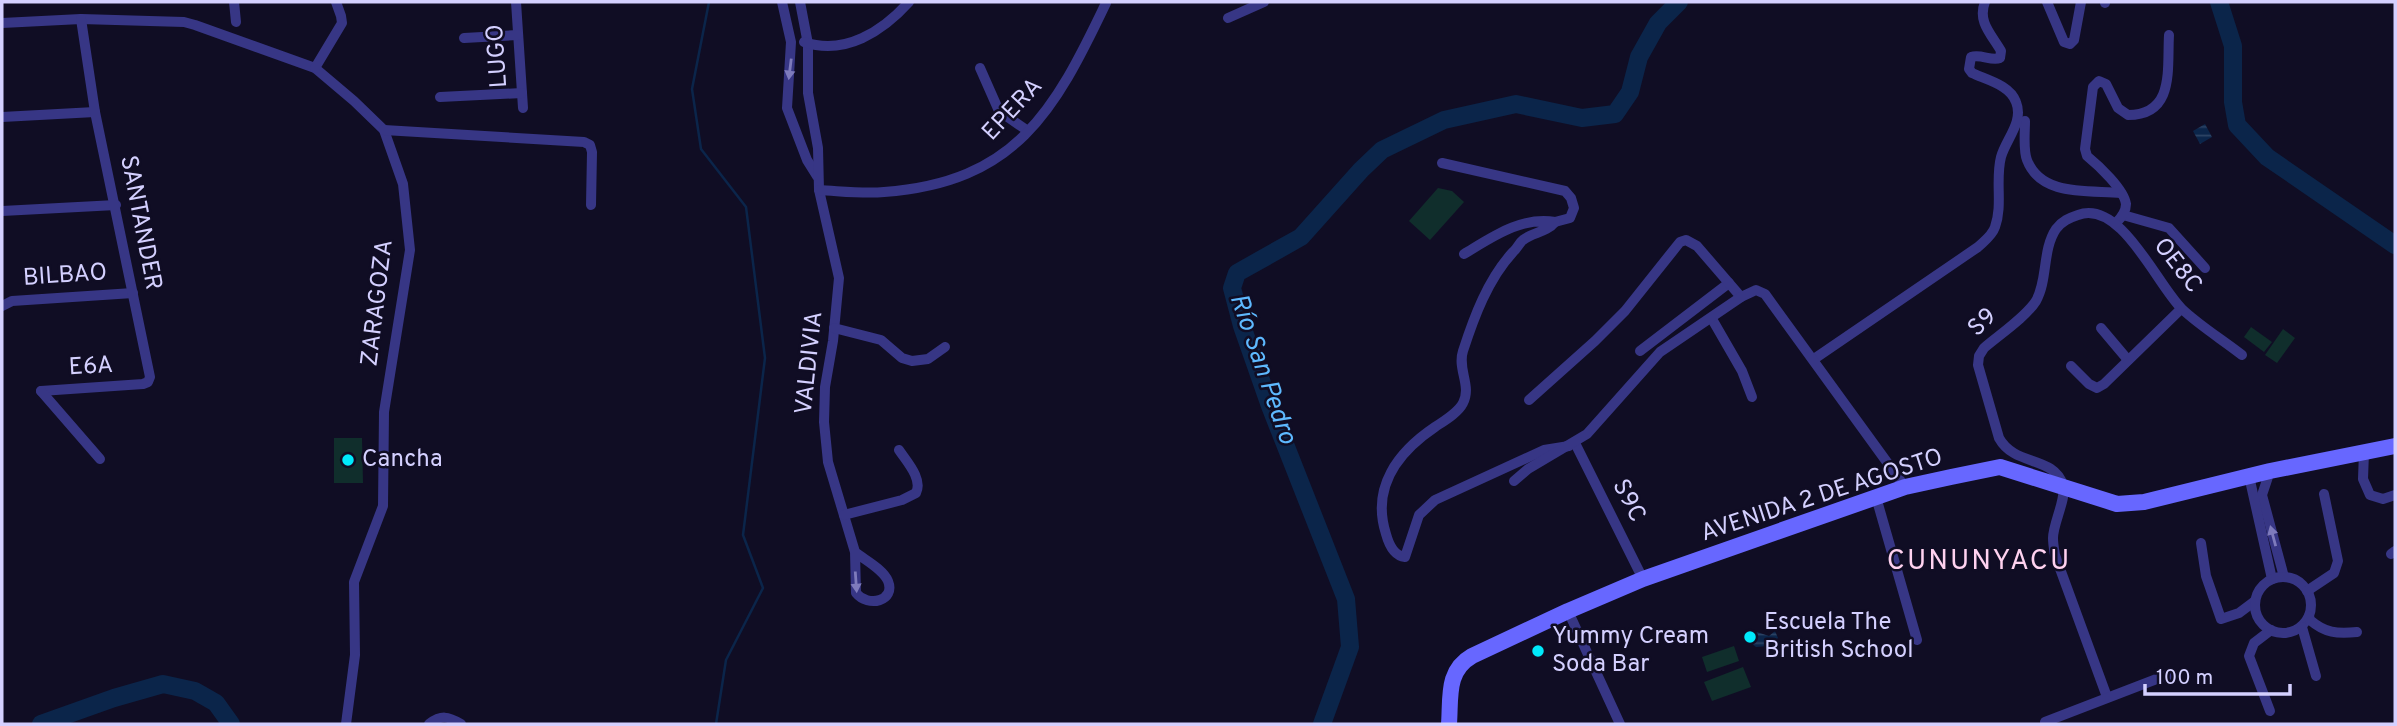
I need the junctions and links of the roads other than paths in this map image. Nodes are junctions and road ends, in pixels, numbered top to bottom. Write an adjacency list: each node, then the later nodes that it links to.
1 (234, 2): 14 (street)
2 (336, 2): 21 (street)
3 (516, 2): 17 (street, LUGO)
4 (782, 2): 16 (street, VALDIVIA)
5 (800, 2): 20 (street, VALDIVIA)
6 (909, 2): 20 (street)
7 (1106, 2): 30 (street, EPERA)
8 (1264, 2): 12 (street)
9 (1985, 2): 53 (street)
10 (2047, 2): 11 (street)
11 (2081, 2)
12 (1228, 18)
13 (81, 19): 15 (street, ZARAGOZA); 21 (street, ZARAGOZA); 26 (street, SANTANDER)
14 (236, 22)
15 (2, 23)
16 (789, 33): 20 (street); 32 (street, VALDIVIA, one-way to 32)
17 (518, 35): 19 (street); 23 (street, LUGO)
18 (2169, 35): 34 (street)
19 (464, 38)
20 (808, 44): 32 (street, VALDIVIA)
21 (315, 68): 29 (street, ZARAGOZA)
22 (980, 68): 30 (street)
23 (522, 93): 24 (street); 25 (street, LUGO)
24 (440, 97)
25 (523, 108)
26 (95, 112): 27 (street); 35 (street, SANTANDER)
27 (2, 117)
28 (2025, 121): 34 (street)
29 (383, 130): 36 (street); 91 (street, ZARAGOZA)
30 (1028, 131): 33 (street, EPERA)
31 (1442, 163): 39 (street)
32 (817, 176): 33 (street, VALDIVIA)
33 (819, 190): 48 (street, VALDIVIA)
34 (2121, 193): 38 (street)
35 (116, 205): 37 (street); 43 (street, SANTANDER)
36 (591, 205)
37 (2, 211)
38 (2120, 219): 41 (street); 46 (street, OE8C); 68 (street, S9)
39 (1555, 222): 40 (street); 59 (street)
40 (1464, 254)
41 (2205, 268)
42 (1729, 283): 44 (street); 51 (street); 58 (street)
43 (133, 293): 45 (street, BILBAO); 56 (street, SANTANDER)
44 (1741, 298): 47 (street); 53 (street)
45 (2, 306)
46 (2181, 309): 52 (street, OE8C); 54 (street)
47 (1712, 319): 57 (street); 59 (street)
48 (834, 328): 50 (street); 72 (street, VALDIVIA)
49 (2101, 328): 54 (street)
50 (945, 347)
51 (1640, 351)
52 (2242, 355)
53 (1814, 359): 67 (street)
54 (2128, 360): 55 (street)
55 (2071, 366)
56 (143, 384): 63 (street, E6A)
57 (1752, 397)
58 (1529, 400)
59 (1572, 444): 66 (street); 76 (street, S9C)
60 (2395, 446): 62 (main road, AVENIDA 2 DE AGOSTO)
61 (899, 450): 72 (street)
62 (2364, 452): 64 (main road, AVENIDA 2 DE AGOSTO); 70 (street)
63 (100, 459)
64 (2270, 471): 65 (main road, AVENIDA 2 DE AGOSTO); 75 (street, one-way to 64)
65 (2249, 476): 68 (main road, AVENIDA 2 DE AGOSTO); 77 (street)
66 (1514, 481)
67 (1906, 487): 68 (main road, AVENIDA 2 DE AGOSTO); 71 (main road, AVENIDA 2 DE AGOSTO)
68 (2064, 488): 88 (street)
69 (2324, 494): 78 (street)
70 (2395, 495)
71 (1876, 497): 76 (main road, AVENIDA 2 DE AGOSTO); 85 (street)
72 (844, 515): 74 (street, VALDIVIA)
73 (2201, 542): 79 (street)
74 (855, 552): 74 (street, VALDIVIA, one-way to 74)
75 (2284, 577): 77 (street); 78 (street)
76 (1643, 579): 80 (main road, AVENIDA 2 DE AGOSTO)
77 (2272, 579): 79 (street)
78 (2308, 591): 81 (street)
79 (2255, 601): 83 (street)
80 (1568, 611): 94 (main road, AVENIDA 2 DE AGOSTO); 95 (street)
81 (2309, 616): 82 (street); 84 (street)
82 (2302, 627): 83 (street); 87 (street)
83 (2271, 630): 89 (street)
84 (2357, 632)
85 (1917, 640)
86 (2172, 675): 88 (street)
87 (2316, 676)
88 (2107, 697): 90 (street)
89 (2270, 711)
90 (2045, 722)
91 (346, 724)
92 (429, 724): 93 (street)
93 (461, 724)
94 (1449, 724)
95 (1620, 724)

